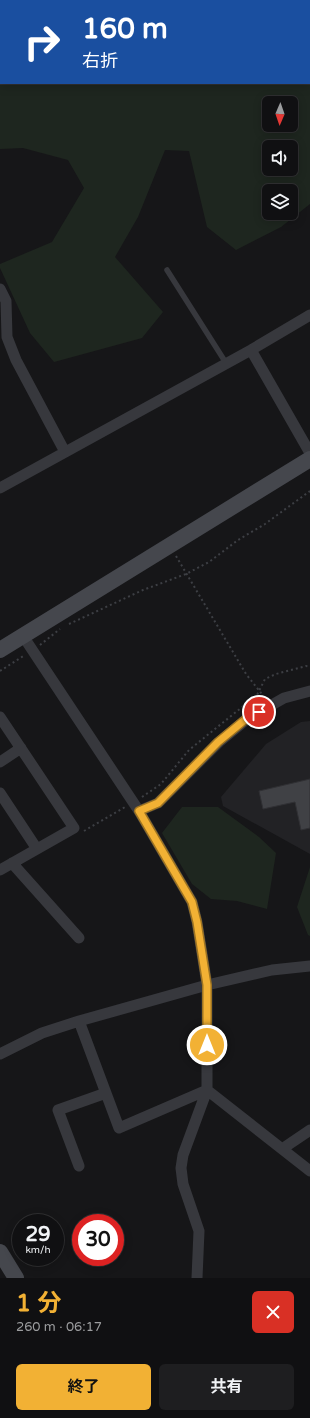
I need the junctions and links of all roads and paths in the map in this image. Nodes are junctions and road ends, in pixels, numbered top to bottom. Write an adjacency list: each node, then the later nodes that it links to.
1 (167, 270): 5 (lane)
2 (0, 289): 6 (street)
3 (310, 315): 4 (street)
4 (251, 350): 5 (street); 7 (street)
5 (226, 363): 6 (street)
6 (65, 452): 9 (street)
7 (310, 453)
8 (310, 459): 11 (street)
9 (0, 488)
10 (310, 491): 12 (path)
11 (169, 545): 12 (path); 13 (street)
12 (186, 574): 15 (path); 18 (path)
13 (23, 636): 14 (street); 15 (street)
14 (0, 650)
15 (33, 650): 16 (path); 23 (street)
16 (0, 671)
17 (310, 691): 18 (street)
18 (271, 705): 23 (street)
19 (0, 717): 20 (street)
20 (21, 748): 21 (street); 24 (street)
21 (0, 762)
22 (0, 793): 25 (street)
23 (136, 807): 24 (path); 30 (street)
24 (74, 828): 25 (street)
25 (37, 849): 26 (street)
26 (12, 863): 27 (street); 28 (street)
27 (0, 870)
28 (79, 938)
29 (310, 966): 30 (street)
30 (207, 985): 31 (street); 33 (street)
31 (79, 1021): 32 (street); 34 (street)
32 (0, 1054)
33 (207, 1090): 34 (street); 36 (street); 41 (street)
34 (106, 1093): 37 (street)
35 (310, 1130): 36 (street)
36 (282, 1149): 38 (street)
37 (79, 1166)
38 (310, 1171)
39 (0, 1252): 40 (street)
40 (16, 1278)
41 (197, 1278)

